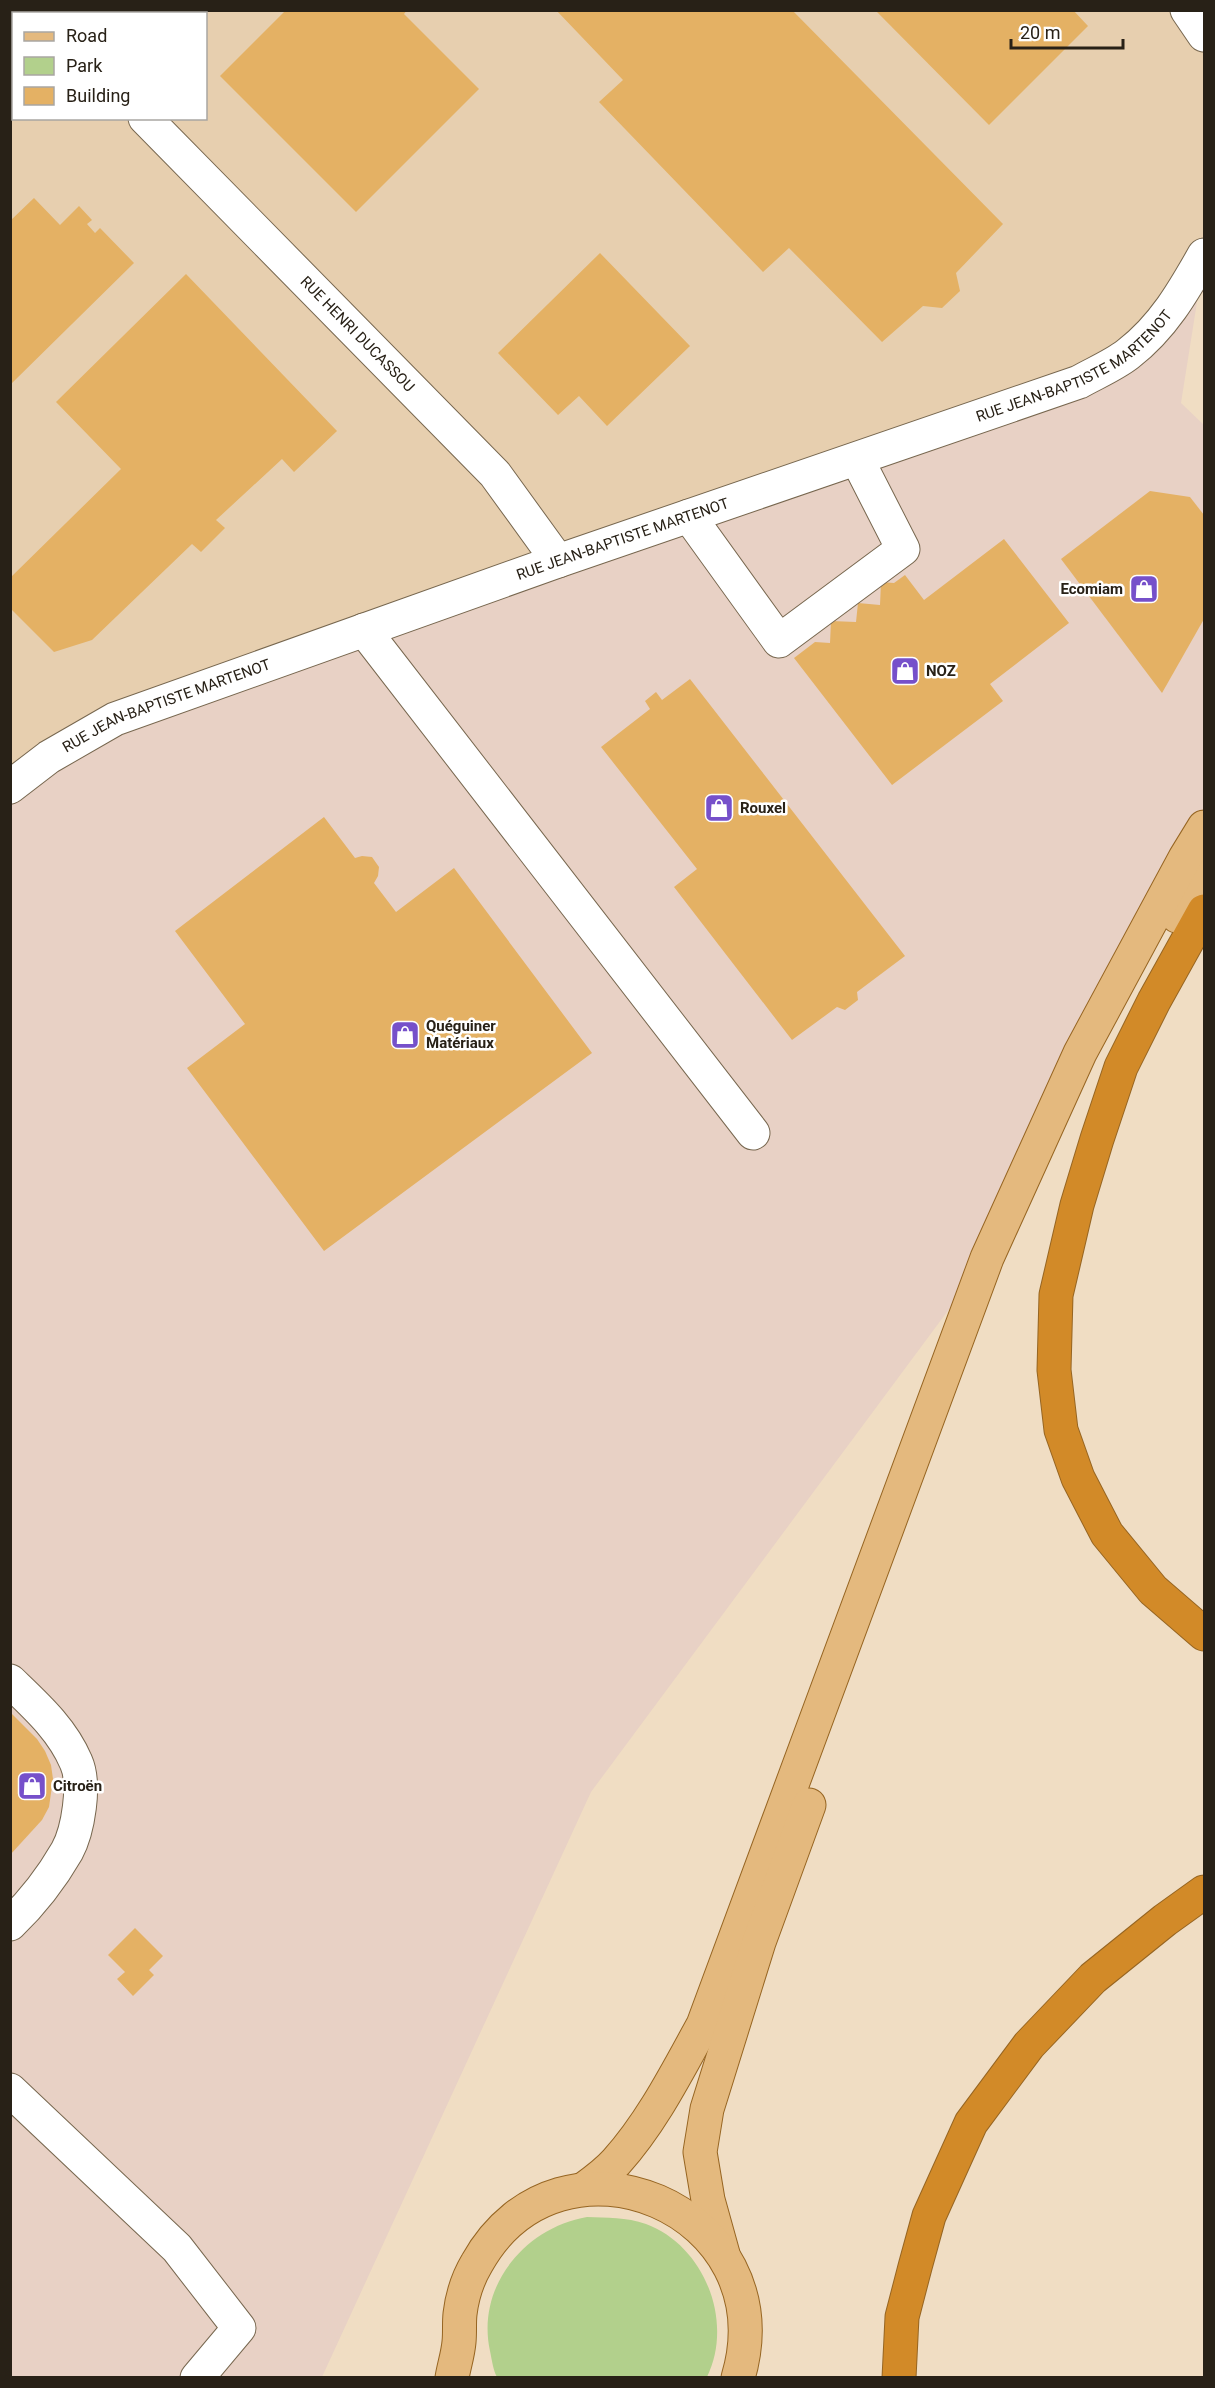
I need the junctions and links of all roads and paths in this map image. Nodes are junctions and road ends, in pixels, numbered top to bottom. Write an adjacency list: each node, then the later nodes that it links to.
1 (1187, 10): 2 (street)
2 (1204, 35)
3 (146, 120): 7 (street, RUE HENRI DUCASSOU)
4 (1204, 255): 5 (street, RUE JEAN-BAPTISTE MARTENOT)
5 (856, 459): 6 (street, RUE JEAN-BAPTISTE MARTENOT); 6 (street)
6 (689, 516): 7 (street, RUE JEAN-BAPTISTE MARTENOT)
7 (558, 561): 8 (street, RUE JEAN-BAPTISTE MARTENOT)
8 (364, 630): 9 (street, RUE JEAN-BAPTISTE MARTENOT); 13 (street)
9 (10, 787)
10 (1204, 827): 19 (main road)
11 (1204, 871): 20 (main road)
12 (1204, 911): 14 (highway)
13 (753, 1133)
14 (1204, 1634)
15 (10, 1681): 17 (street)
16 (1204, 1892): 26 (highway)
17 (10, 1924)
18 (10, 2090): 22 (street)
19 (584, 2190): 20 (main road); 21 (main road)
20 (723, 2254): 25 (main road)
21 (459, 2342): 23 (main road); 24 (main road)
22 (197, 2378)
23 (452, 2378)
24 (466, 2378)
25 (738, 2378)
26 (899, 2378)

